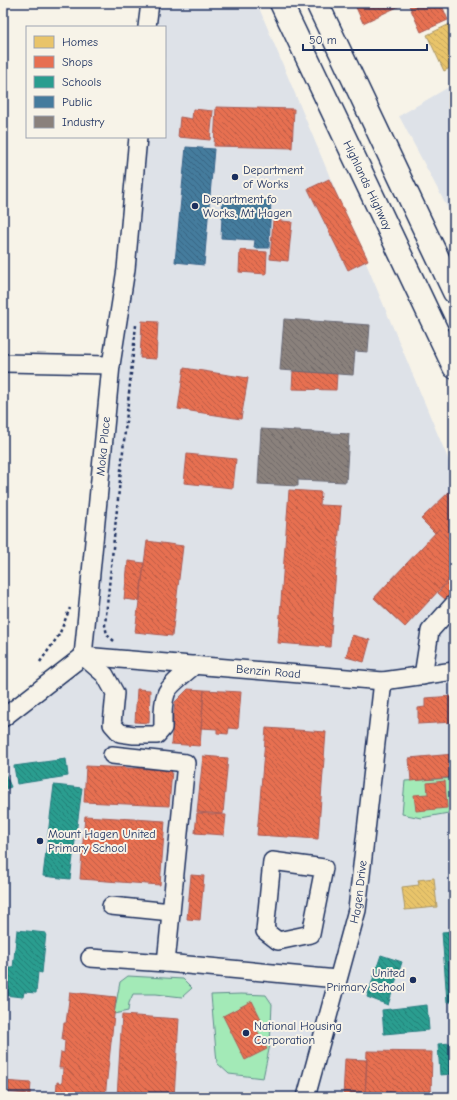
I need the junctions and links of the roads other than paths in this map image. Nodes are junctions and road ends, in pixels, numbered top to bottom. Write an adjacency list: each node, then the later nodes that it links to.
1 (150, 3): 4 (street)
2 (281, 3): 9 (highway, Highlands Highway)
3 (317, 3): 6 (highway)
4 (148, 26)
5 (138, 138): 8 (street, Moka Place)
6 (454, 292)
7 (3, 363): 8 (street)
8 (111, 365): 11 (street, Moka Place)
9 (454, 367)
10 (454, 604): 14 (street)
11 (83, 656): 12 (street, Benzin Road); 12 (street); 16 (street)
12 (195, 666): 15 (street, Benzin Road)
13 (454, 671): 14 (street, Benzin Road)
14 (423, 676): 15 (street, Benzin Road)
15 (383, 681): 23 (street, Hagen Drive)
16 (3, 718)
17 (112, 756): 19 (street)
18 (111, 906): 19 (street)
19 (170, 912): 22 (street)
20 (278, 941): 20 (street)
21 (90, 958): 22 (street)
22 (166, 963): 23 (street)
23 (337, 979): 24 (street, Hagen Drive)
24 (306, 1097)

